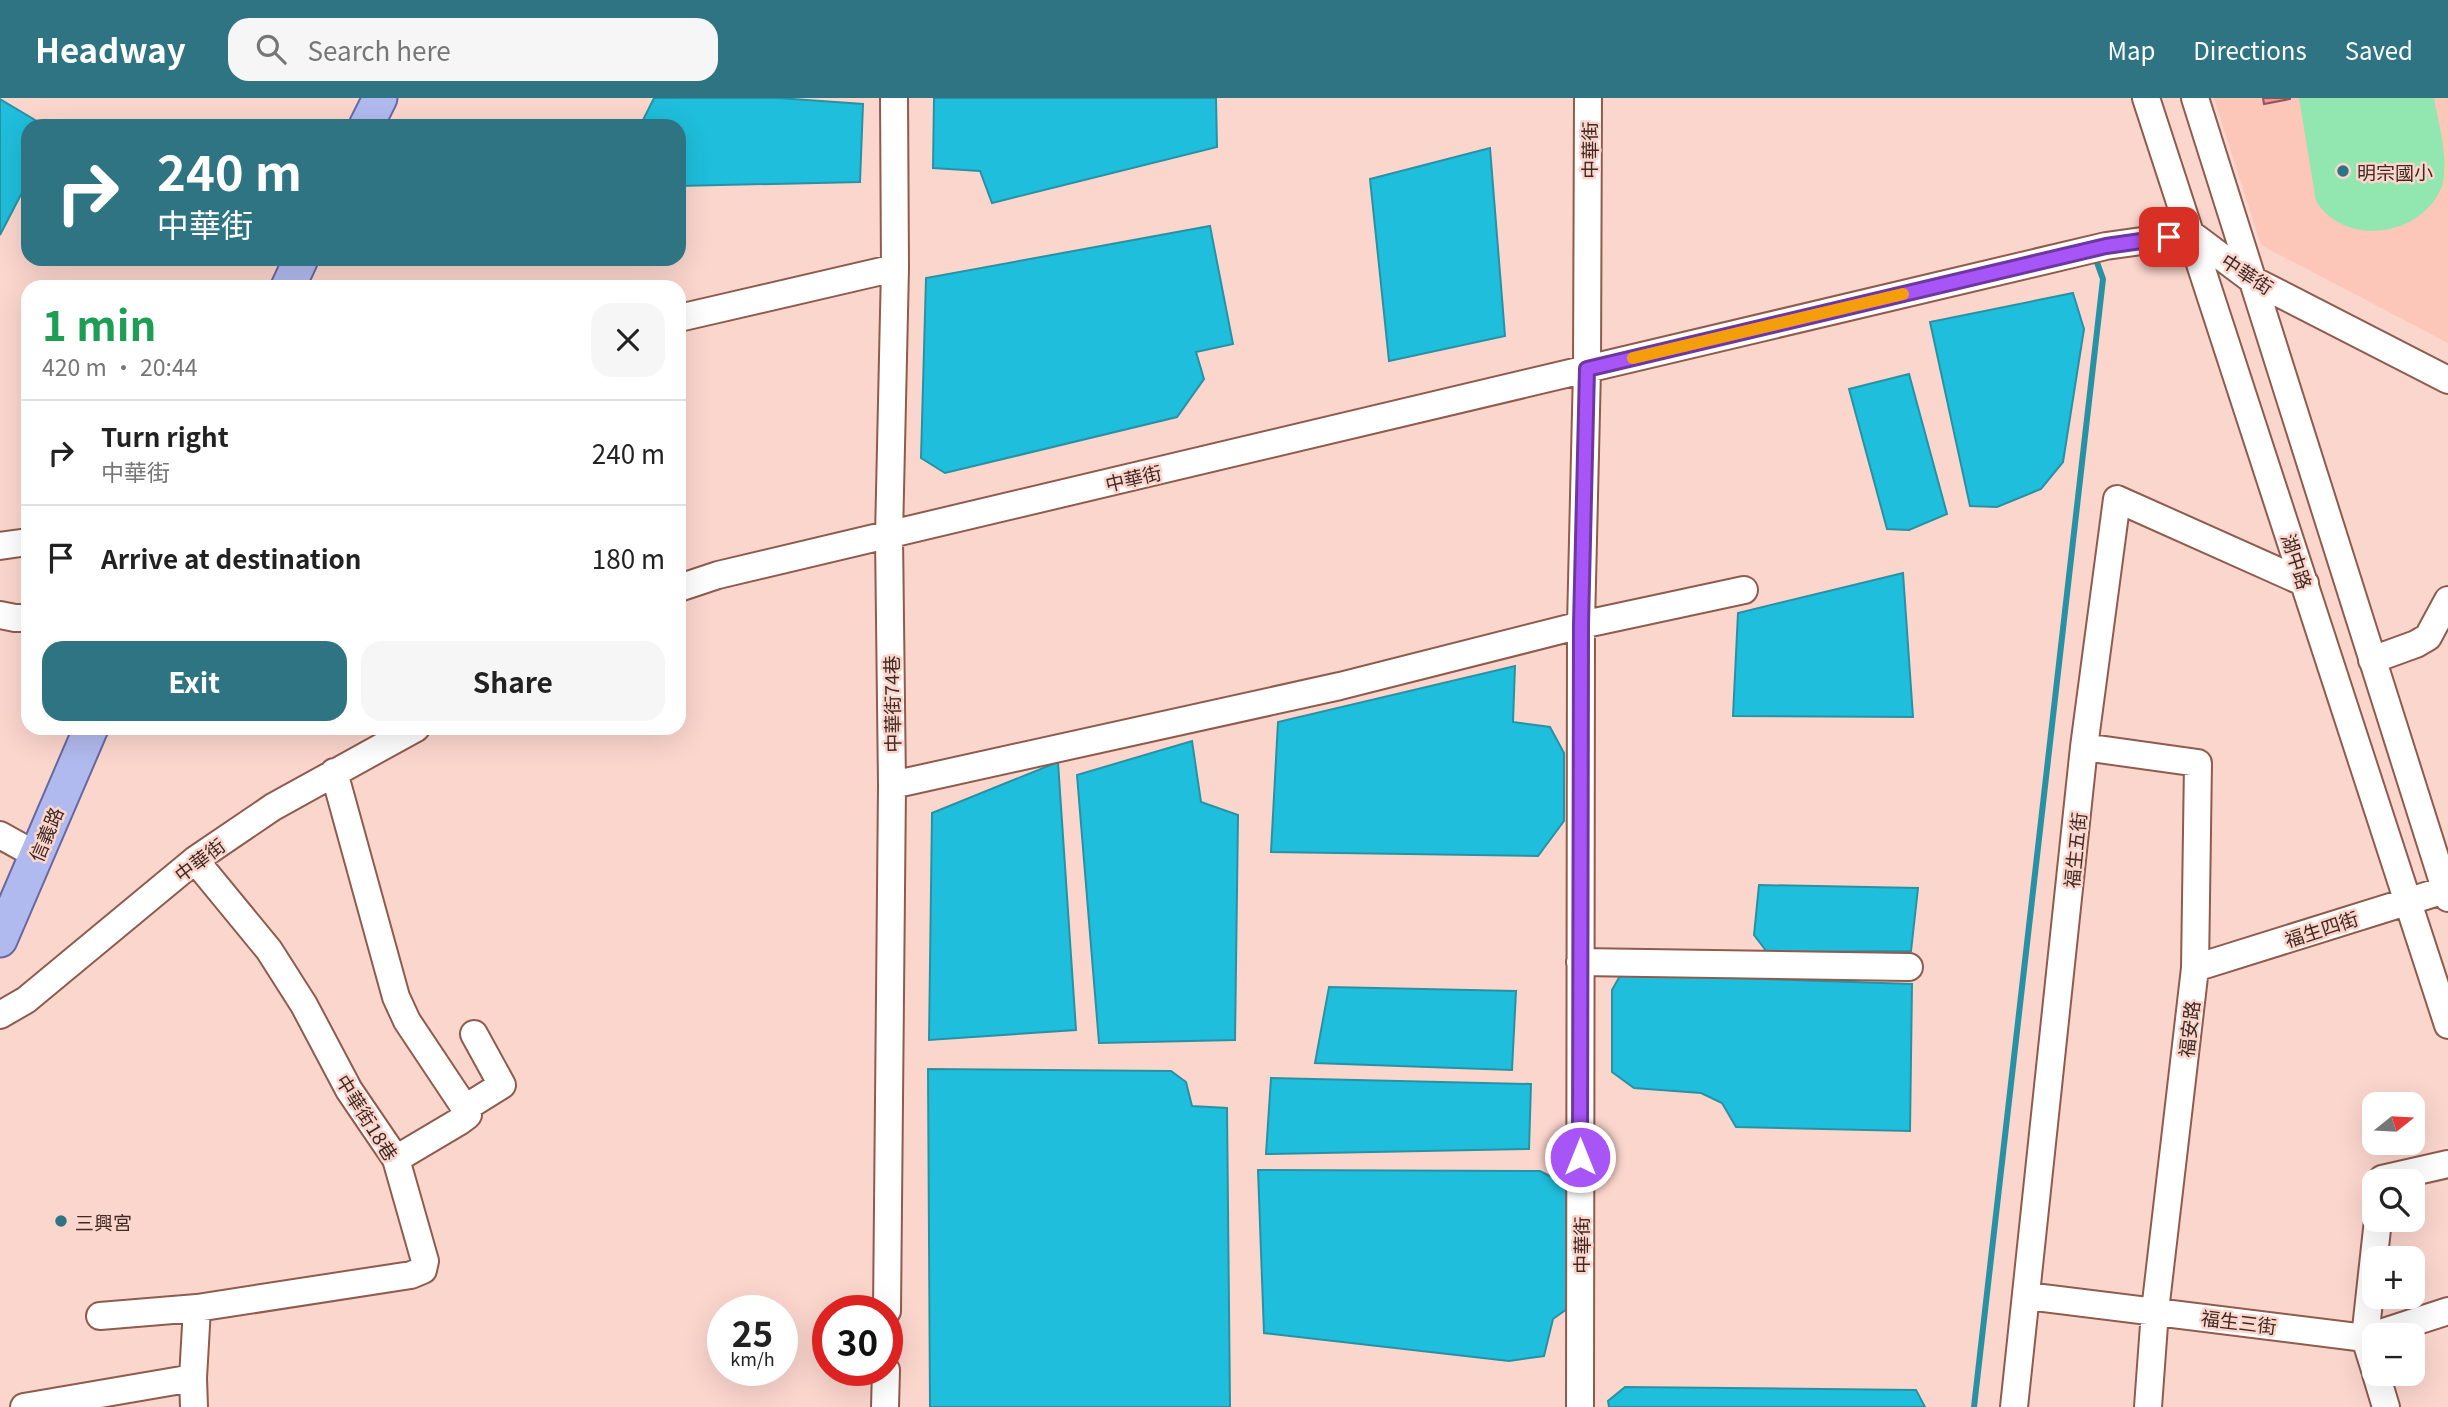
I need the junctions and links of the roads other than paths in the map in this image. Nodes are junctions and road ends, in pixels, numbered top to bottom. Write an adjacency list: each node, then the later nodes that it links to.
1 (380, 98): 6 (main road)
2 (894, 98): 8 (street, 中華街74巷)
3 (2146, 98): 7 (street, 湖中路)
4 (2195, 98): 9 (street)
5 (1592, 99): 11 (street, 中華街)
6 (370, 119)
7 (2190, 234): 9 (street, 中華街); 11 (street, 中華街); 16 (street, 湖中路)
8 (895, 268): 10 (street); 13 (street, 中華街74巷)
9 (2251, 279): 12 (street, 中華街); 23 (street)
10 (686, 316)
11 (1587, 369): 13 (street, 中華街); 22 (street, 中華街)
12 (2448, 380)
13 (889, 536): 17 (street, 中華街); 28 (street, 中華街74巷)
14 (21, 543): 15 (street)
15 (0, 546)
16 (2305, 583): 26 (street, 福生五街); 33 (street, 湖中路)
17 (686, 586)
18 (1744, 590): 22 (street)
19 (2448, 600): 23 (street)
20 (0, 615): 21 (street)
21 (21, 618)
22 (1581, 625): 28 (street); 35 (street, 中華街)
23 (2372, 660): 32 (street)
24 (88, 735): 30 (main road, 信義路)
25 (403, 735): 27 (street, 中華街)
26 (2084, 747): 37 (street, 福安路); 47 (street, 福生五街)
27 (334, 772): 31 (street, 中華街); 41 (street)
28 (892, 785): 46 (street, 中華街74巷)
29 (0, 835): 30 (street)
30 (36, 855): 34 (main road, 信義路)
31 (195, 860): 38 (street, 中華街); 42 (street, 中華街18巷)
32 (2447, 893): 33 (street, 福生四街)
33 (2407, 901): 37 (street, 福生四街); 39 (street, 湖中路)
34 (0, 940)
35 (1580, 962): 36 (street); 61 (street, 中華街)
36 (1909, 967)
37 (2195, 968): 49 (street, 福安路)
38 (0, 1015)
39 (2448, 1025)
40 (474, 1034): 41 (street)
41 (465, 1108): 42 (street)
42 (396, 1159): 48 (street, 中華街18巷)
43 (2448, 1164): 44 (street)
44 (2425, 1169)
45 (2377, 1232): 52 (street)
46 (887, 1295)
47 (2027, 1296): 49 (street, 福生三街); 62 (street, 福生五街)
48 (197, 1308): 51 (street, 中華街18巷); 55 (street)
49 (2155, 1311): 54 (street, 福生三街); 63 (street, 福安路)
50 (2448, 1311): 53 (street, 福生三街)
51 (100, 1316)
52 (2367, 1323)
53 (2411, 1323)
54 (2362, 1338)
55 (193, 1378): 58 (street); 59 (street)
56 (886, 1386): 60 (street)
57 (2379, 1386): 64 (street)
58 (24, 1407)
59 (194, 1407)
60 (886, 1407)
61 (1580, 1407)
62 (2014, 1407)
63 (2148, 1407)
64 (2386, 1407)

